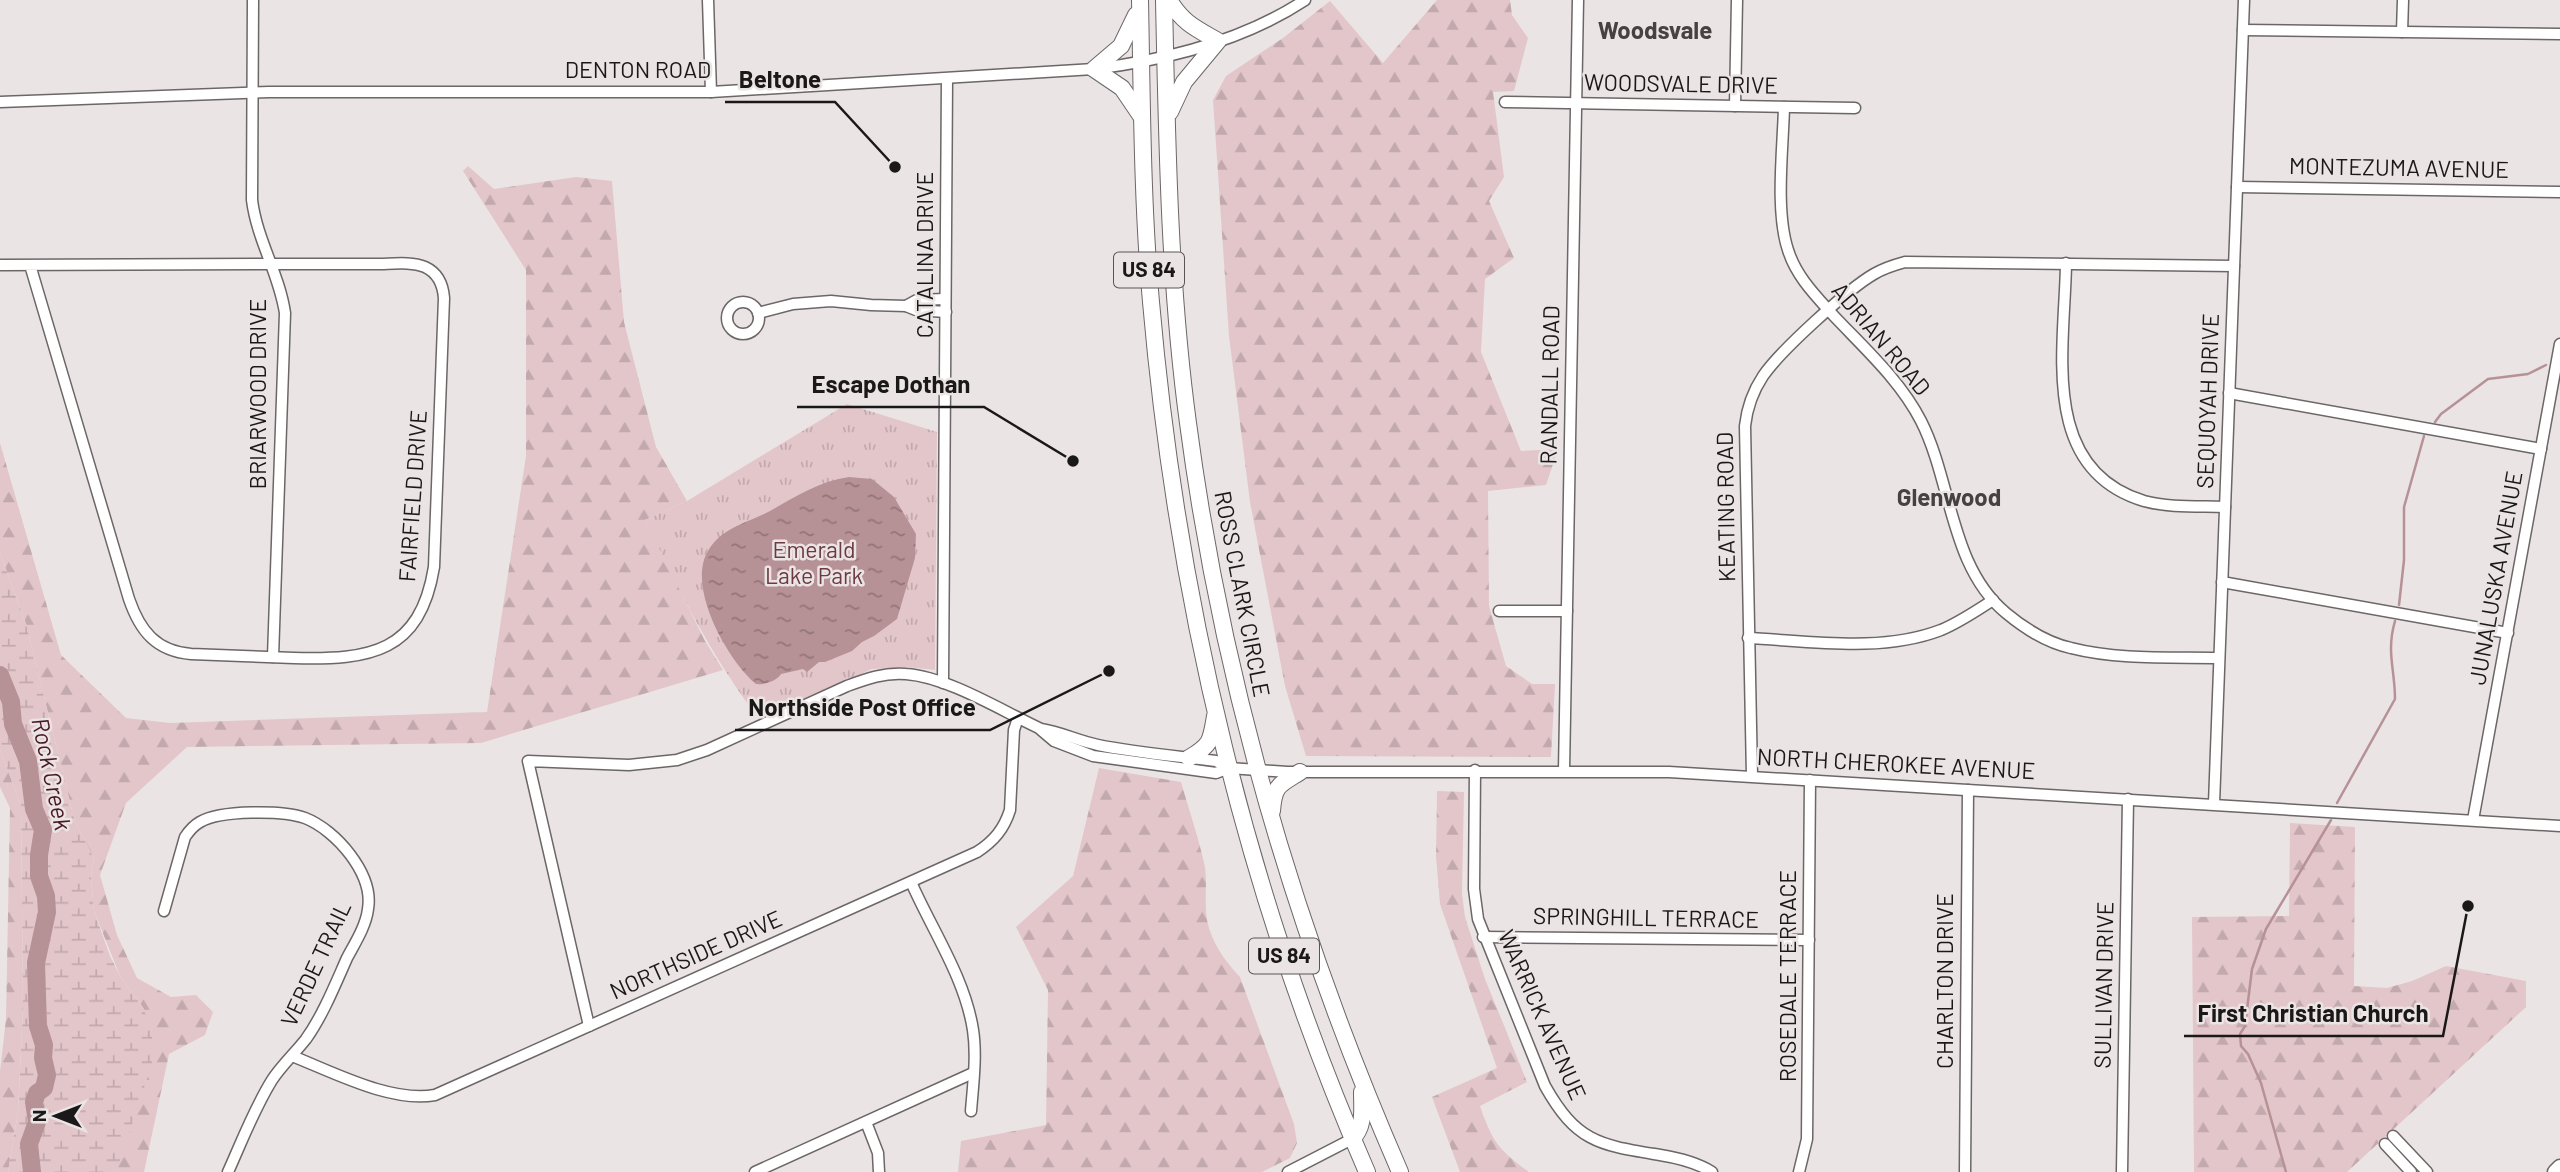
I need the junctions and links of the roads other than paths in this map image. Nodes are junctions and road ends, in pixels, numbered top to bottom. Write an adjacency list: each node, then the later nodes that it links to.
1 (253, 0): 20 (street, BRIARWOOD DRIVE)
2 (708, 0): 19 (street)
3 (1164, 0): 15 (highway, ROSS CLARK CIRCLE / US 84)
4 (1169, 0): 14 (highway)
5 (1305, 0): 14 (street, DENTON ROAD)
6 (1578, 0): 23 (street, RANDALL ROAD)
7 (1737, 0): 24 (street)
8 (2244, 0): 11 (street, SEQUOYAH DRIVE)
9 (2403, 0): 12 (street)
10 (1140, 3): 16 (highway, ROSS CLARK CIRCLE / US 84); 17 (highway)
11 (2242, 30): 12 (street); 29 (street, SEQUOYAH DRIVE)
12 (2402, 33): 13 (street)
13 (2560, 34)
14 (1218, 41): 15 (street, DENTON ROAD); 28 (highway)
15 (1165, 57): 16 (street, DENTON ROAD); 28 (highway, ROSS CLARK CIRCLE / US 84)
16 (1141, 63): 17 (street, DENTON ROAD); 27 (highway, ROSS CLARK CIRCLE / US 84)
17 (1094, 69): 18 (street, DENTON ROAD); 27 (highway)
18 (947, 79): 19 (street, DENTON ROAD); 38 (street, CATALINA DRIVE)
19 (711, 92): 20 (street, DENTON ROAD)
20 (253, 93): 21 (street, DENTON ROAD); 34 (street, BRIARWOOD DRIVE)
21 (0, 102)
22 (1506, 102): 23 (street, WOODSVALE DRIVE)
23 (1576, 103): 24 (street, WOODSVALE DRIVE); 54 (street, RANDALL ROAD)
24 (1735, 106): 25 (street, WOODSVALE DRIVE)
25 (1784, 107): 26 (street, WOODSVALE DRIVE); 42 (street, ADRIAN ROAD)
26 (1855, 108)
27 (1142, 118): 30 (highway, ROSS CLARK CIRCLE / US 84)
28 (1167, 121): 32 (highway, ROSS CLARK CIRCLE / US 84)
29 (2237, 187): 31 (street, MONTEZUMA AVENUE); 37 (street, SEQUOYAH DRIVE)
30 (1144, 188): 32 (highway); 40 (highway, ROSS CLARK CIRCLE / US 84)
31 (2560, 192)
32 (1169, 201): 39 (highway, ROSS CLARK CIRCLE / US 84)
33 (2066, 263): 37 (street, KEATING ROAD); 42 (street, KEATING ROAD); 50 (street)
34 (272, 264): 36 (street, FAIRFIELD DRIVE); 57 (street, BRIARWOOD DRIVE); 57 (street, FAIRFIELD DRIVE)
35 (0, 265): 36 (street, FAIRFIELD DRIVE)
36 (30, 265): 57 (street, FAIRFIELD DRIVE)
37 (2234, 266): 46 (street, SEQUOYAH DRIVE)
38 (945, 299): 41 (street); 43 (street, CATALINA DRIVE)
39 (1175, 299): 40 (highway); 48 (highway, ROSS CLARK CIRCLE / US 84)
40 (1151, 300): 49 (highway, ROSS CLARK CIRCLE / US 84)
41 (906, 306): 43 (street); 44 (street)
42 (1829, 310): 52 (street, ADRIAN ROAD); 56 (street, KEATING ROAD)
43 (946, 312): 59 (street, CATALINA DRIVE)
44 (758, 313)
45 (2560, 344): 47 (street, JUNALUSKA AVENUE)
46 (2229, 393): 47 (street); 50 (street, SEQUOYAH DRIVE)
47 (2541, 449): 55 (street, JUNALUSKA AVENUE)
48 (1192, 456): 49 (highway); 65 (highway, ROSS CLARK CIRCLE / US 84)
49 (1169, 460): 60 (highway, ROSS CLARK CIRCLE / US 84)
50 (2225, 507): 51 (street, SEQUOYAH DRIVE)
51 (2222, 582): 55 (street); 58 (street, SEQUOYAH DRIVE)
52 (1993, 600): 56 (street); 58 (street, ADRIAN ROAD)
53 (1499, 611): 54 (street)
54 (1567, 611): 67 (street, RANDALL ROAD)
55 (2508, 633): 75 (street, JUNALUSKA AVENUE)
56 (1748, 638): 69 (street, KEATING ROAD)
57 (273, 657)
58 (2219, 659): 73 (street, SEQUOYAH DRIVE)
59 (943, 683): 61 (street, NORTH CHEROKEE AVENUE); 83 (street, NORTH CHEROKEE AVENUE)
60 (1216, 707): 63 (highway); 64 (highway, ROSS CLARK CIRCLE / US 84)
61 (1018, 718): 62 (street, NORTH CHEROKEE AVENUE); 77 (street, NORTHSIDE DRIVE)
62 (1041, 729): 63 (street, NORTH CHEROKEE AVENUE); 64 (street, NORTH CHEROKEE AVENUE)
63 (1189, 758): 64 (street, NORTH CHEROKEE AVENUE)
64 (1228, 768): 65 (street, NORTH CHEROKEE AVENUE); 80 (highway, ROSS CLARK CIRCLE / US 84)
65 (1257, 770): 68 (street, NORTH CHEROKEE AVENUE); 74 (highway, ROSS CLARK CIRCLE / US 84)
66 (1475, 770): 67 (street, NORTH CHEROKEE AVENUE); 68 (street, NORTH CHEROKEE AVENUE); 81 (street, WARRICK AVENUE)
67 (1564, 771): 69 (street, NORTH CHEROKEE AVENUE)
68 (1300, 772): 74 (highway)
69 (1752, 776): 70 (street, NORTH CHEROKEE AVENUE)
70 (1810, 780): 71 (street, NORTH CHEROKEE AVENUE); 82 (street, ROSEDALE TERRACE)
71 (1968, 790): 72 (street, NORTH CHEROKEE AVENUE); 99 (street, CHARLTON DRIVE)
72 (2128, 799): 73 (street, NORTH CHEROKEE AVENUE); 100 (street, SULLIVAN DRIVE)
73 (2214, 804): 75 (street, NORTH CHEROKEE AVENUE)
74 (1271, 820): 79 (highway, ROSS CLARK CIRCLE / US 84)
75 (2473, 820): 76 (street, NORTH CHEROKEE AVENUE)
76 (2560, 826)
77 (911, 882): 83 (street, NORTHSIDE DRIVE); 85 (street)
78 (164, 911): 84 (street, VERDE TRAIL)
79 (1306, 927): 80 (highway); 86 (highway, ROSS CLARK CIRCLE / US 84)
80 (1277, 936): 89 (highway, ROSS CLARK CIRCLE / US 84)
81 (1483, 937): 82 (street, SPRINGHILL TERRACE); 97 (street, WARRICK AVENUE)
82 (1809, 940): 98 (street, ROSEDALE TERRACE)
83 (589, 1026): 84 (street, NORTHSIDE DRIVE)
84 (292, 1056): 91 (street, VERDE TRAIL)
85 (973, 1073): 87 (street); 88 (street)
86 (1362, 1079): 89 (highway); 96 (highway, ROSS CLARK CIRCLE / US 84)
87 (971, 1111)
88 (866, 1122): 92 (street); 93 (street)
89 (1352, 1139): 94 (street); 95 (highway, ROSS CLARK CIRCLE / US 84)
90 (2560, 1167): 103 (main road)
91 (228, 1172)
92 (755, 1172)
93 (879, 1172)
94 (1288, 1172)
95 (1367, 1172)
96 (1400, 1172)
97 (1712, 1172)
98 (1799, 1172)
99 (1965, 1172)
100 (2122, 1172)
101 (2411, 1172): 102 (street)
102 (2427, 1172)
103 (2555, 1172)

